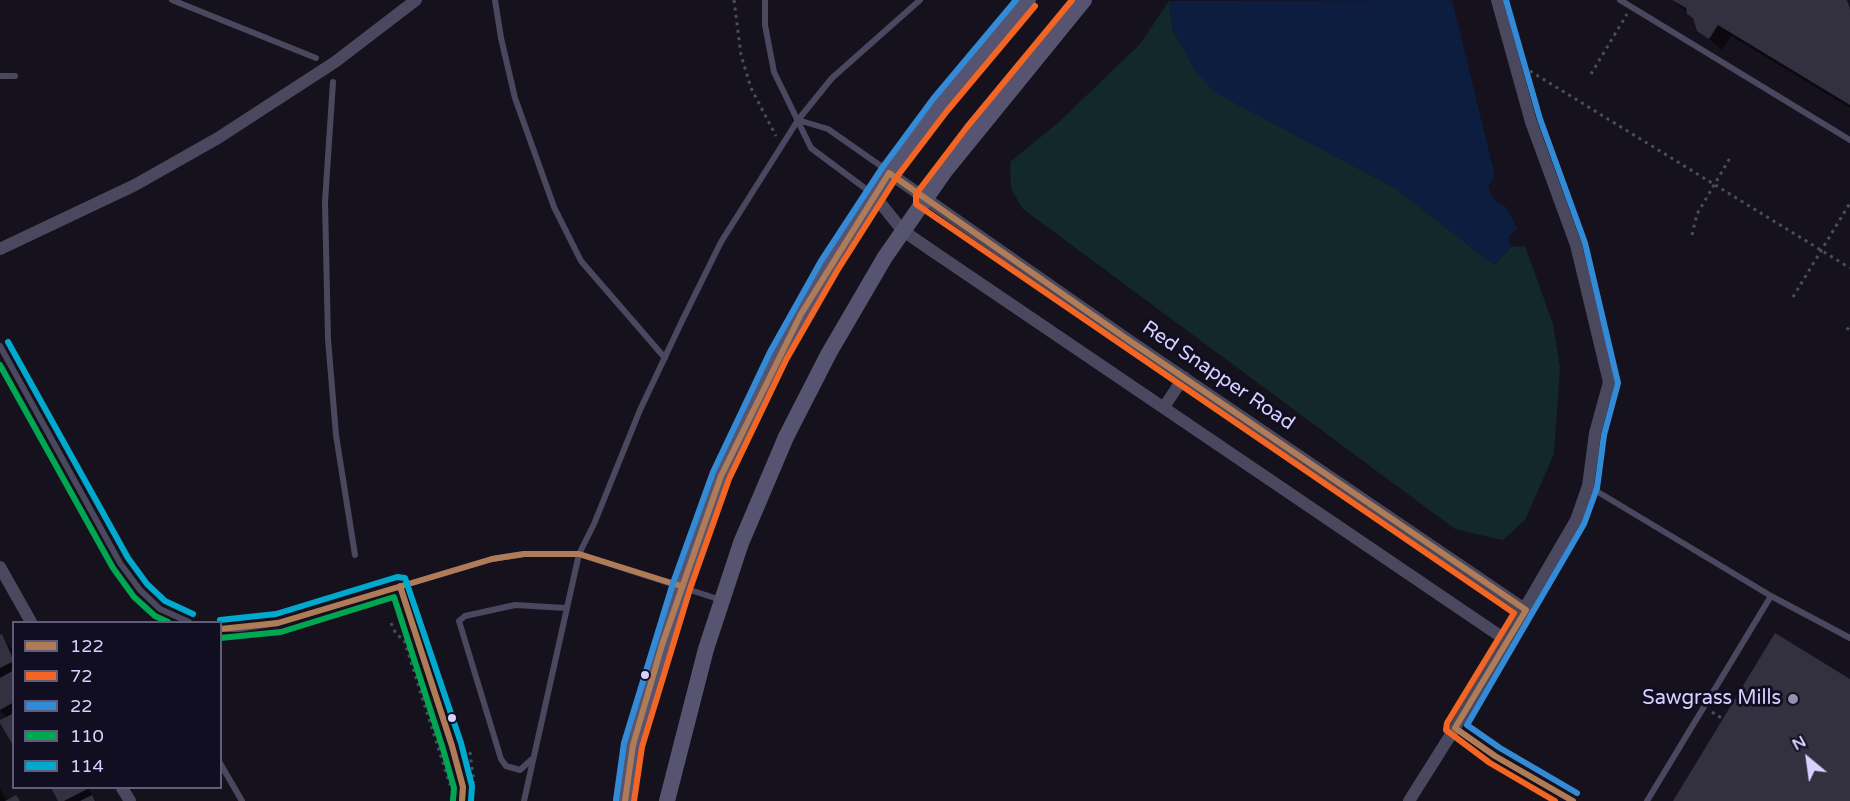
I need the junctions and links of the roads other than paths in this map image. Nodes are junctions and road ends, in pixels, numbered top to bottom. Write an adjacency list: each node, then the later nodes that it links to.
1 (172, 0): 10 (lane)
2 (416, 0): 20 (street)
3 (495, 0): 22 (lane)
4 (765, 0): 14 (lane)
5 (920, 0): 14 (lane)
6 (1028, 0): 16 (main road)
7 (1084, 0): 18 (main road)
8 (1497, 0): 25 (street)
9 (1620, 0): 15 (lane)
10 (316, 58)
11 (0, 76): 12 (lane)
12 (15, 76)
13 (333, 82): 27 (lane)
14 (798, 120): 16 (lane); 17 (lane); 22 (lane)
15 (1850, 140)
16 (890, 173): 17 (main road); 18 (street, Red Snapper Road)
17 (874, 195): 19 (street); 30 (main road)
18 (924, 199): 19 (main road); 23 (street, Red Snapper Road)
19 (902, 230): 24 (street); 32 (main road)
20 (0, 249)
21 (0, 346): 36 (lane)
22 (665, 358): 26 (lane)
23 (1184, 377): 24 (street); 34 (street, Red Snapper Road)
24 (1164, 407): 39 (street)
25 (1588, 486): 31 (lane); 34 (street)
26 (579, 554): 29 (lane); 30 (lane); 33 (lane)
27 (355, 555)
28 (0, 567): 35 (street)
29 (399, 586): 37 (lane); 44 (lane)
30 (681, 586): 32 (lane); 46 (main road)
31 (1772, 597): 38 (lane); 50 (lane)
32 (721, 600): 47 (main road)
33 (566, 608): 41 (lane); 41 (lane)
34 (1526, 610): 39 (street)
35 (30, 621)
36 (182, 621)
37 (222, 628)
38 (1850, 638)
39 (1506, 640): 40 (street)
40 (1455, 728): 48 (street); 49 (lane)
41 (532, 759): 45 (lane)
42 (222, 766): 43 (lane)
43 (242, 801)
44 (462, 801)
45 (524, 801)
46 (625, 801)
47 (667, 801)
48 (1409, 801)
49 (1574, 801)
50 (1647, 801)

